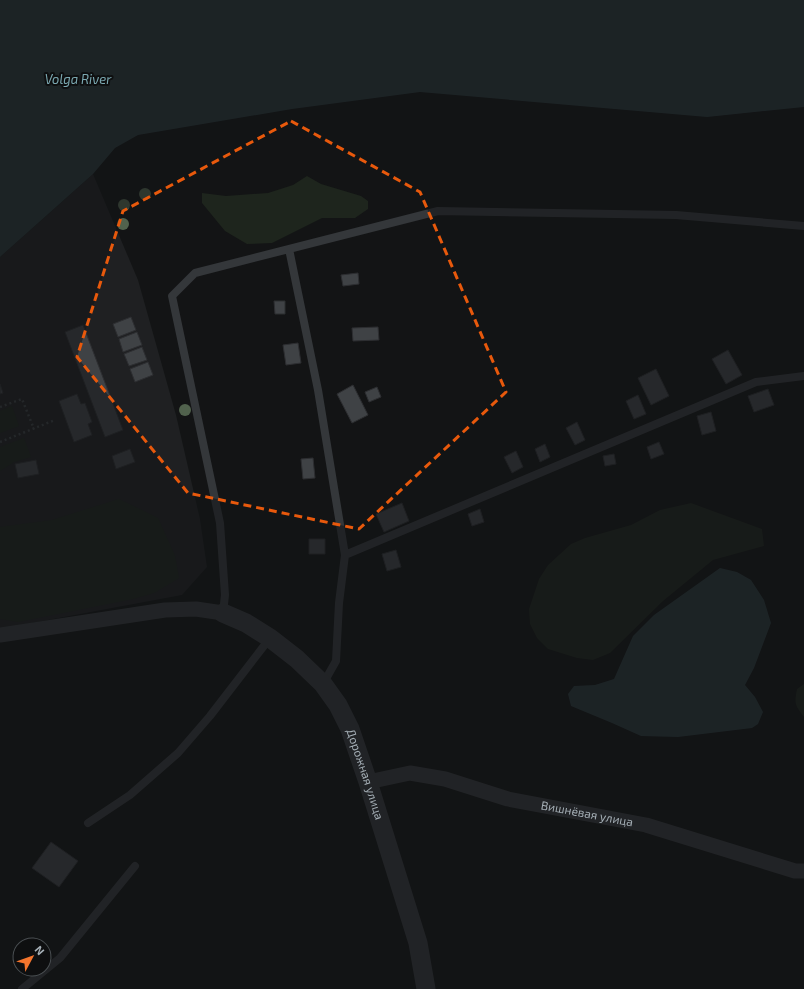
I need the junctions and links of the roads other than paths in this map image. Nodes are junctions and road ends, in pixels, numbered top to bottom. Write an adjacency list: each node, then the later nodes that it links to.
1 (804, 226): 2 (lane)
2 (289, 249): 4 (lane); 5 (lane)
3 (804, 376): 4 (lane)
4 (345, 555): 8 (lane)
5 (223, 613): 6 (street); 7 (street, Дорожная улица)
6 (0, 635)
7 (270, 638): 8 (street, Дорожная улица); 10 (lane)
8 (323, 684): 9 (street, Дорожная улица)
9 (368, 782): 12 (street, Вишнёвая улица); 14 (street, Дорожная улица)
10 (88, 823)
11 (135, 866): 13 (lane)
12 (804, 871)
13 (22, 989)
14 (426, 989)

